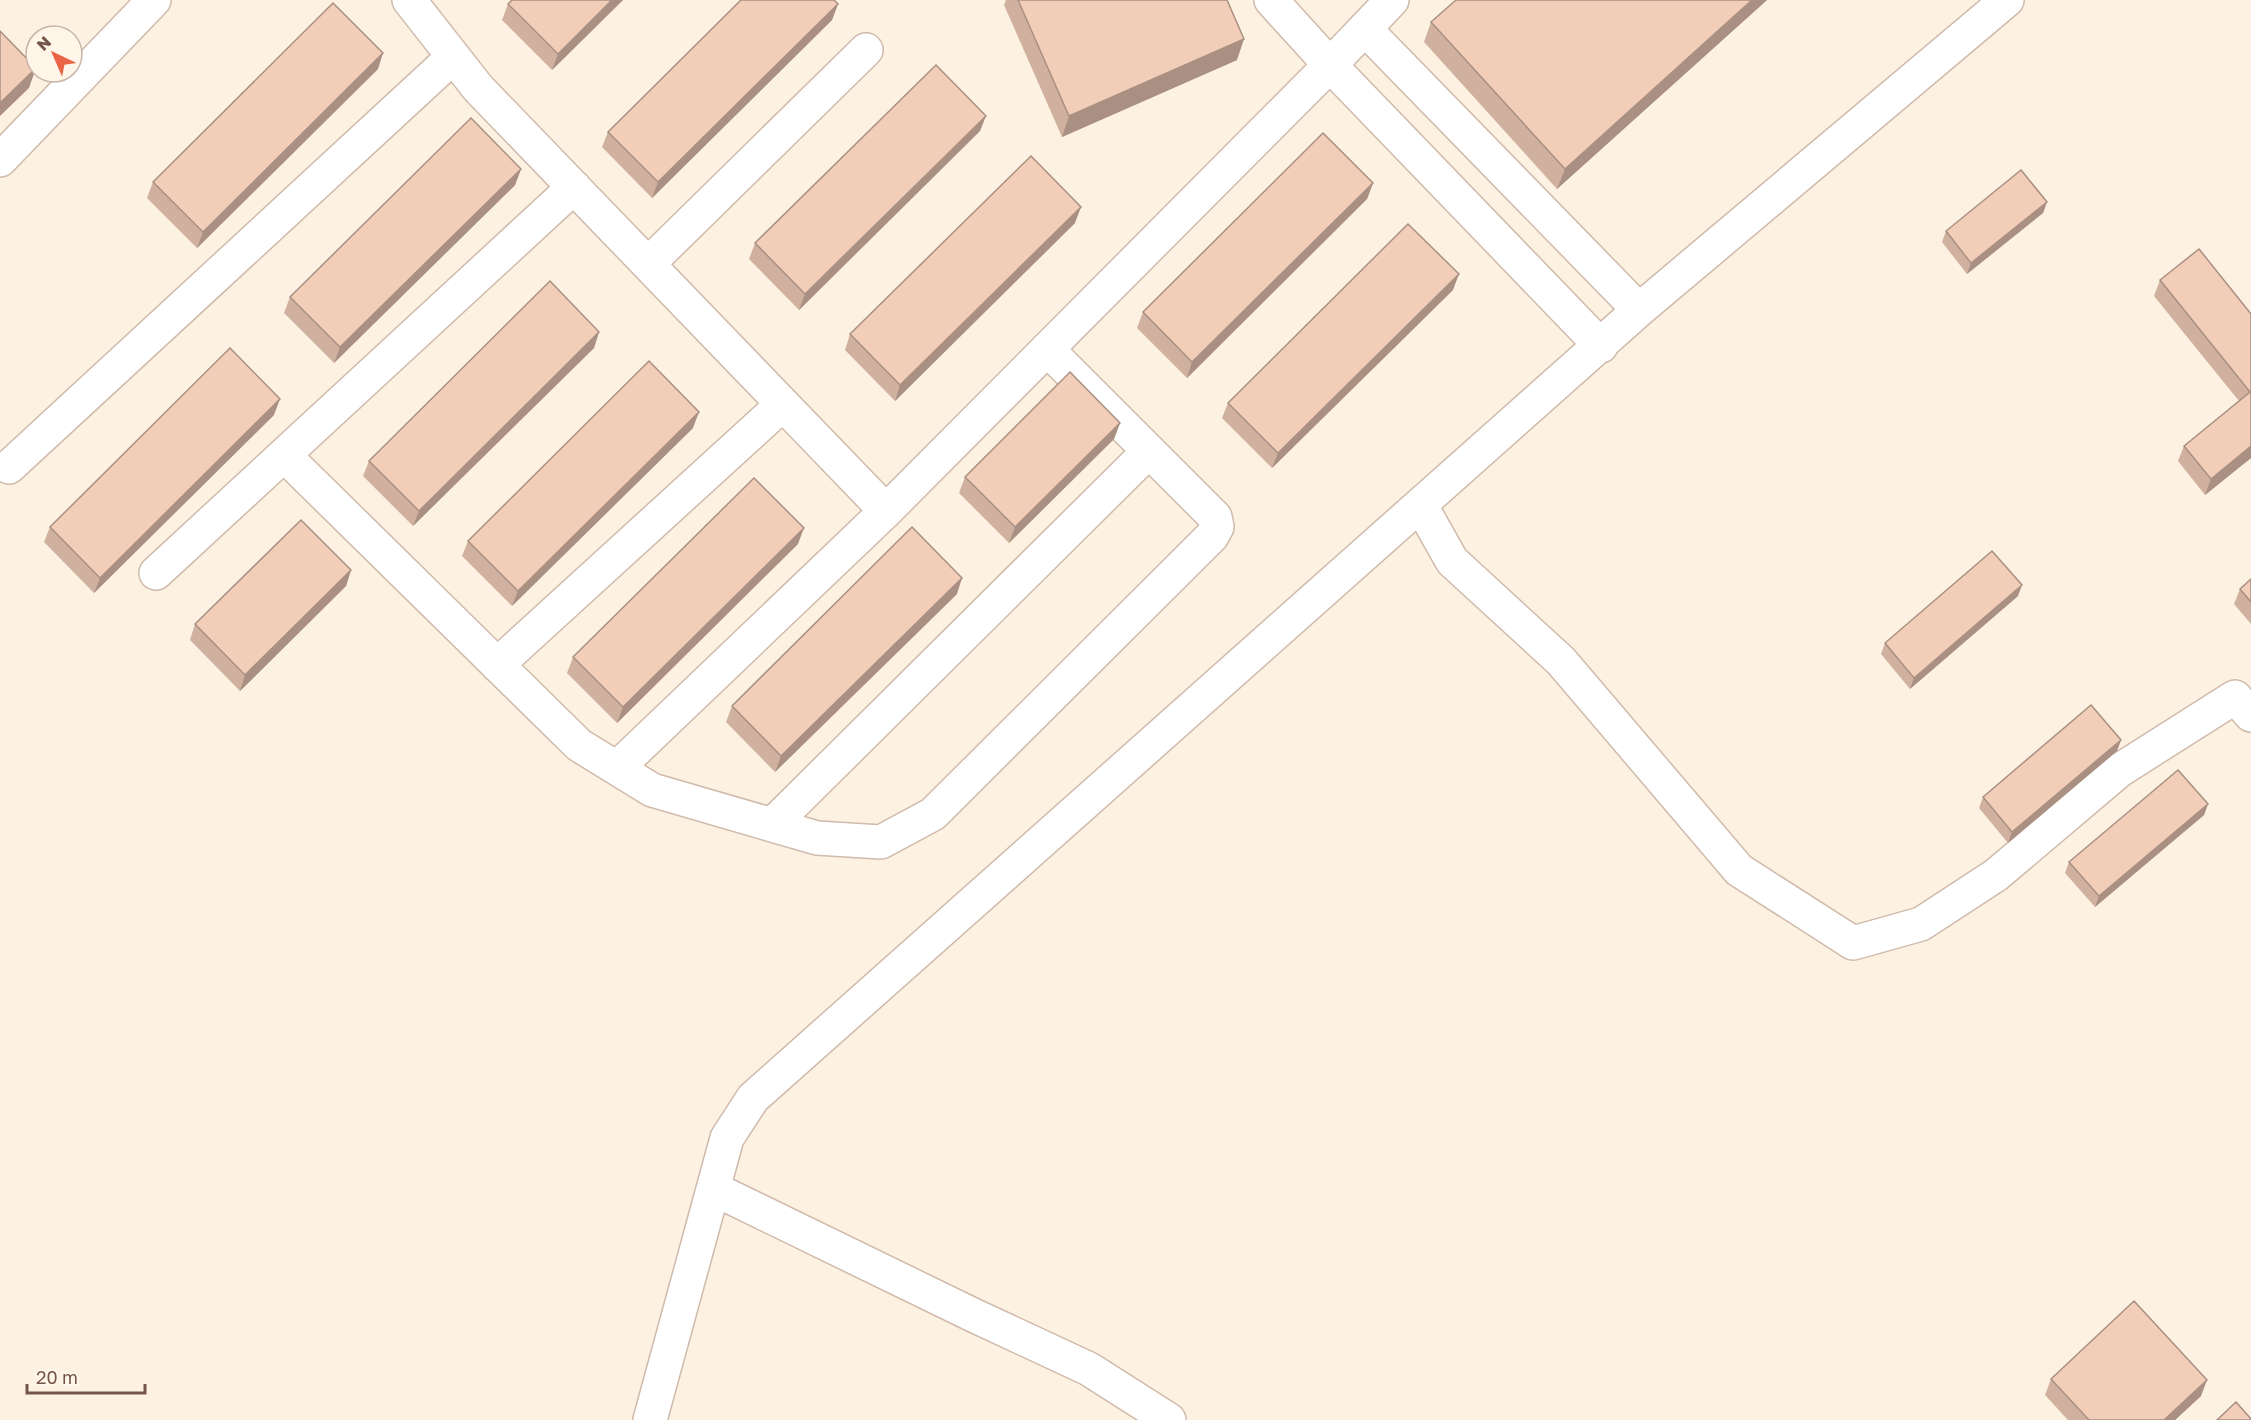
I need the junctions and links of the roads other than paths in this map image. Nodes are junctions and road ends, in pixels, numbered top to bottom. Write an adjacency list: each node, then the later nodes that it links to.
1 (154, 0): 10 (street)
2 (410, 0): 8 (street)
3 (1272, 0): 9 (street)
4 (1392, 0): 6 (street)
5 (2007, 0): 13 (street)
6 (1365, 29): 9 (street); 13 (street)
7 (866, 50): 12 (street)
8 (453, 57): 11 (street); 19 (street)
9 (1330, 65): 14 (street); 15 (street)
10 (0, 160)
11 (574, 188): 12 (street); 18 (street)
12 (648, 264): 16 (street)
13 (1640, 310): 14 (street)
14 (1601, 346): 20 (street)
15 (1047, 349): 17 (street); 21 (street)
16 (783, 404): 21 (street); 23 (street)
17 (1148, 452): 26 (street); 26 (street)
18 (284, 455): 22 (street); 23 (street)
19 (9, 467)
20 (1421, 506): 24 (street); 27 (street)
21 (886, 511): 25 (street)
22 (156, 573)
23 (497, 665): 25 (street)
24 (2251, 715)
25 (616, 768): 26 (street)
26 (773, 824)
27 (714, 1189): 28 (street); 29 (street)
28 (650, 1420)
29 (1169, 1420)

